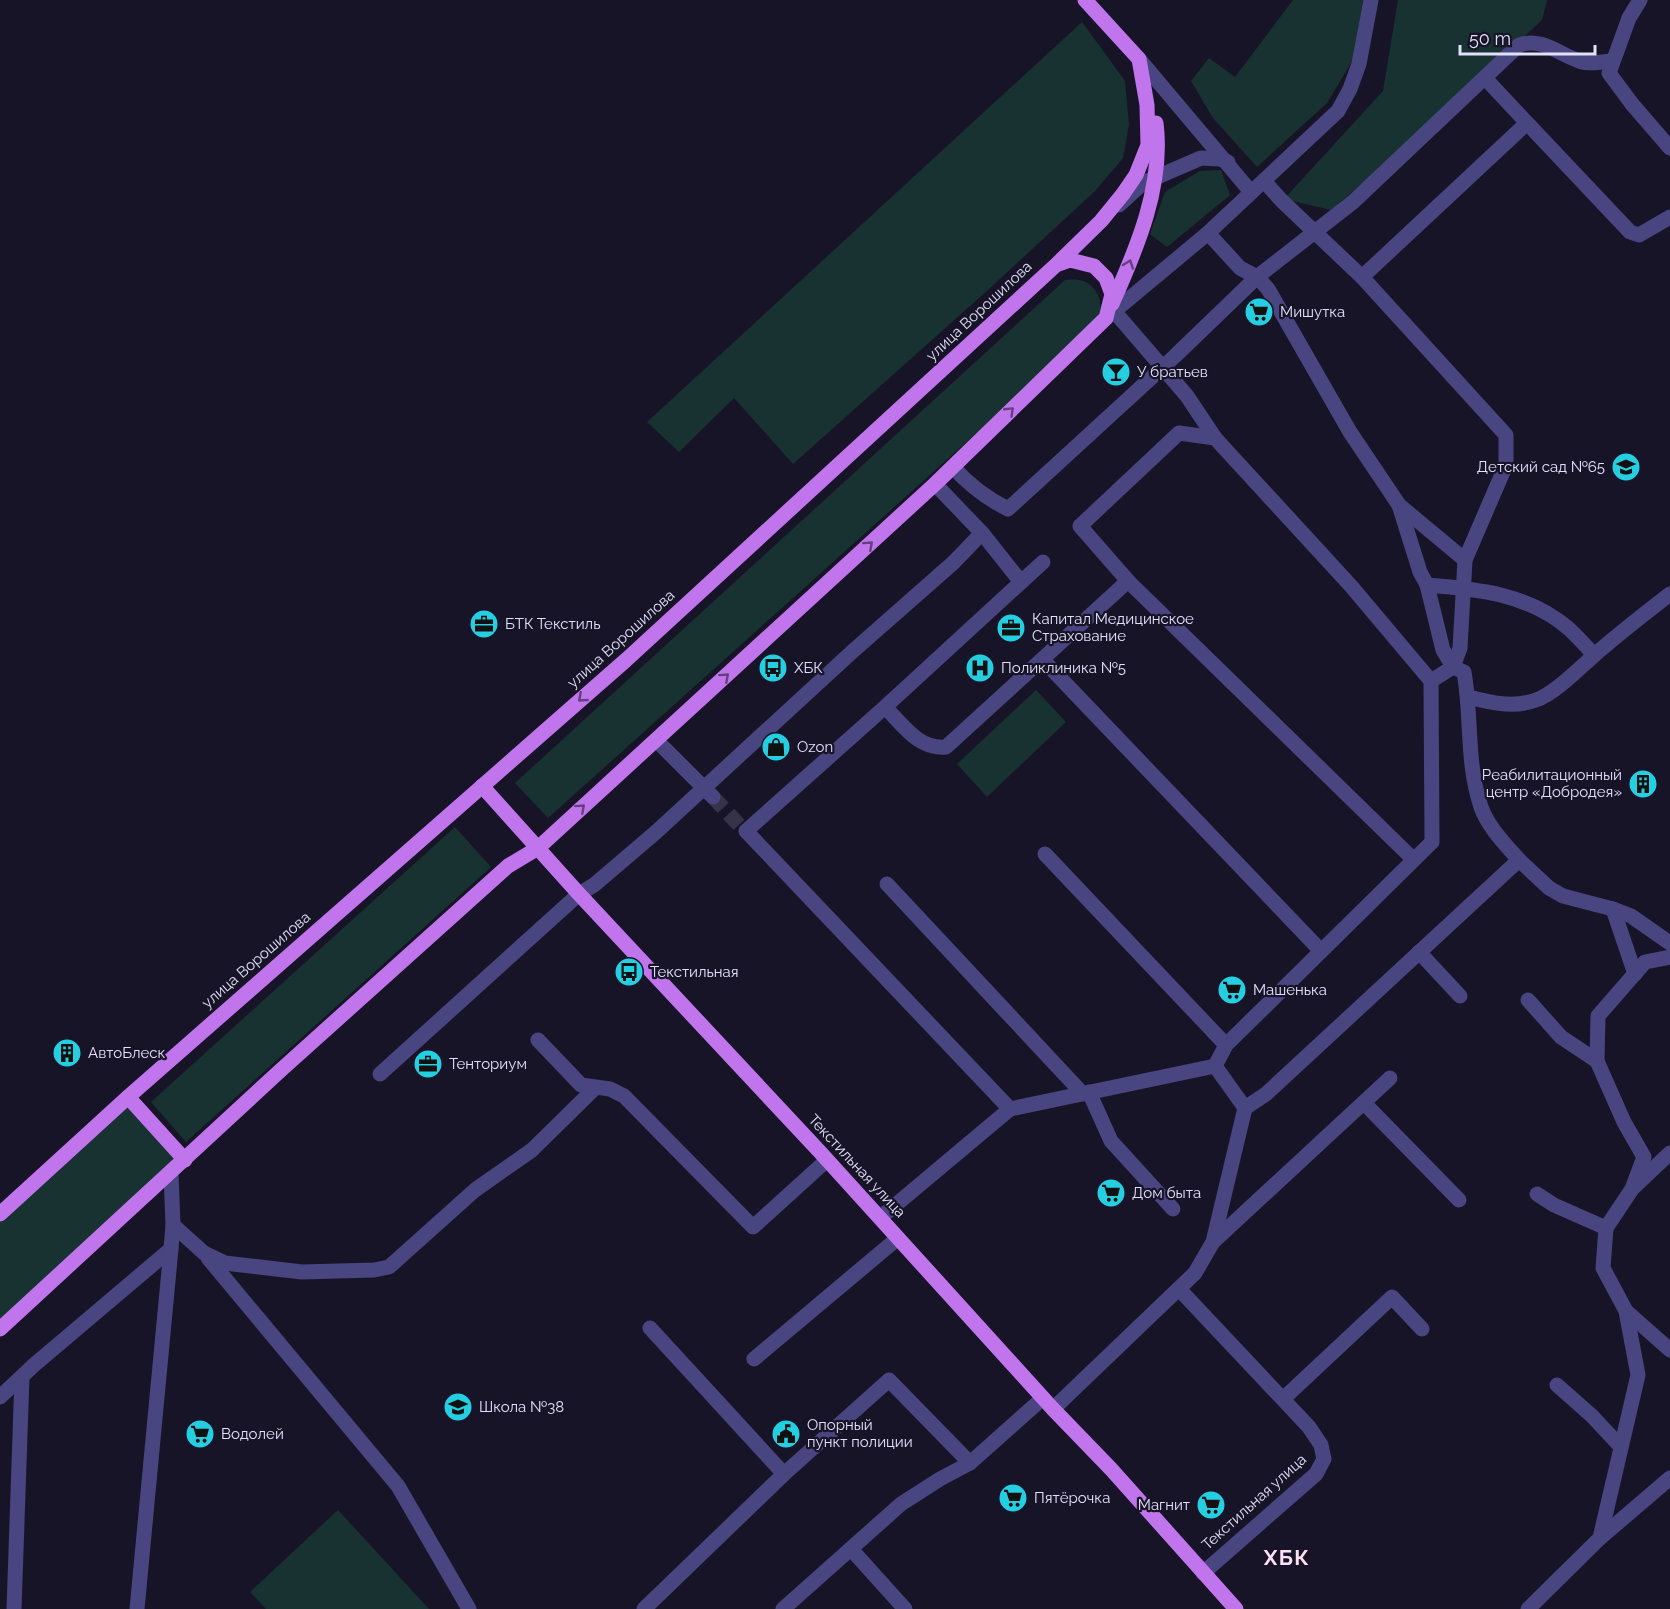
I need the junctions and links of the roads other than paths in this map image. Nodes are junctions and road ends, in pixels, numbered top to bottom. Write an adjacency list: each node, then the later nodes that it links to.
1 (1085, 0): 5 (main road)
2 (1371, 0): 11 (street)
3 (1640, 0): 4 (street)
4 (1614, 58): 6 (street); 8 (street)
5 (1138, 59): 9 (street); 10 (main road); 14 (main road)
6 (1485, 78): 7 (street); 15 (street)
7 (1527, 123): 13 (street); 18 (street)
8 (1670, 148)
9 (1228, 162): 10 (street); 12 (street)
10 (1155, 178): 14 (street); 20 (main road, one-way to 10)
11 (1264, 181): 12 (street); 15 (street)
12 (1251, 192): 16 (street)
13 (1670, 217)
14 (1101, 221): 17 (main road)
15 (1316, 232): 18 (street); 19 (street)
16 (1208, 233): 19 (street); 20 (street)
17 (1056, 264): 20 (main road, улица Ворошилова); 41 (main road, улица Ворошилова, one-way to 41)
18 (1362, 277): 27 (street)
19 (1257, 278): 21 (street); 25 (street)
20 (1110, 314): 21 (street); 23 (main road, one-way to 20)
21 (1162, 368): 22 (street); 23 (street)
22 (1215, 438): 29 (street); 37 (street)
23 (953, 467): 24 (main road)
24 (935, 484): 26 (street); 40 (main road, one-way to 24)
25 (1400, 505): 27 (street); 31 (street)
26 (982, 533): 30 (street); 42 (street)
27 (1465, 560): 32 (street)
28 (1043, 562): 30 (street)
29 (1128, 580): 35 (street); 45 (street)
30 (1021, 582): 39 (street)
31 (1428, 585): 32 (street); 36 (street)
32 (1463, 588): 34 (street); 36 (street)
33 (1670, 594): 34 (street)
34 (1594, 655): 38 (street)
35 (1042, 660): 39 (street); 51 (street)
36 (1453, 667): 37 (street); 38 (street)
37 (1431, 681): 45 (street)
38 (1468, 697): 46 (street)
39 (885, 707): 68 (street)
40 (656, 740): 42 (street); 43 (main road, one-way to 40)
41 (482, 786): 43 (main road, Текстильная улица); 65 (main road, улица Ворошилова)
42 (708, 793): 48 (street)
43 (538, 848): 48 (main road, Текстильная улица); 70 (main road)
44 (1045, 854): 58 (street)
45 (1413, 859): 51 (street)
46 (1519, 860): 49 (street); 52 (street)
47 (887, 884): 64 (street)
48 (579, 894): 61 (street); 71 (main road, Текстильная улица)
49 (1613, 909): 50 (street); 54 (street)
50 (1670, 943)
51 (1321, 951): 58 (street)
52 (1419, 952): 55 (street); 67 (street)
53 (1670, 957): 54 (street)
54 (1635, 974): 59 (street)
55 (1460, 996)
56 (1528, 1000): 59 (street)
57 (538, 1040): 63 (street)
58 (1226, 1045): 60 (street)
59 (1597, 1062): 73 (street)
60 (1215, 1066): 64 (street); 67 (street)
61 (380, 1074)
62 (1390, 1078): 66 (street)
63 (594, 1088): 71 (street); 84 (street)
64 (1086, 1093): 68 (street); 76 (street)
65 (128, 1097): 70 (main road); 77 (main road, улица Ворошилова)
66 (1364, 1103): 75 (street); 82 (street)
67 (1245, 1108): 82 (street)
68 (1010, 1109): 78 (street)
69 (1670, 1153): 73 (street)
70 (185, 1160): 72 (main road)
71 (827, 1160): 78 (main road, Текстильная улица)
72 (171, 1173): 79 (street); 88 (main road)
73 (1632, 1189): 80 (street)
74 (1538, 1194): 80 (street)
75 (1459, 1200)
76 (1173, 1209)
77 (0, 1214)
78 (880, 1218): 81 (main road, Текстильная улица)
79 (173, 1225): 83 (street); 84 (street)
80 (1606, 1228): 86 (street)
81 (898, 1238): 91 (street); 96 (main road, Текстильная улица)
82 (1214, 1242): 85 (street)
83 (171, 1250): 92 (street); 105 (street)
84 (204, 1253): 106 (street)
85 (1179, 1289): 95 (street, Текстильная улица); 96 (street)
86 (1626, 1311): 90 (street); 97 (street)
87 (650, 1328): 99 (street)
88 (0, 1329)
89 (1422, 1329): 95 (street)
90 (1670, 1350)
91 (754, 1359)
92 (22, 1377): 94 (street); 104 (street)
93 (1557, 1385): 97 (street)
94 (0, 1397)
95 (1282, 1399): 103 (street, Текстильная улица)
96 (1048, 1404): 98 (street); 103 (main road, Текстильная улица)
97 (1621, 1447): 101 (street)
98 (970, 1463): 99 (street); 102 (street)
99 (784, 1474): 107 (street)
100 (1670, 1478): 101 (street)
101 (1600, 1538): 111 (street)
102 (851, 1549): 108 (street); 109 (street)
103 (1203, 1573): 110 (main road, Текстильная улица)
104 (14, 1609)
105 (137, 1609)
106 (469, 1609)
107 (644, 1609)
108 (783, 1609)
109 (906, 1609)
110 (1236, 1609)
111 (1528, 1609)

